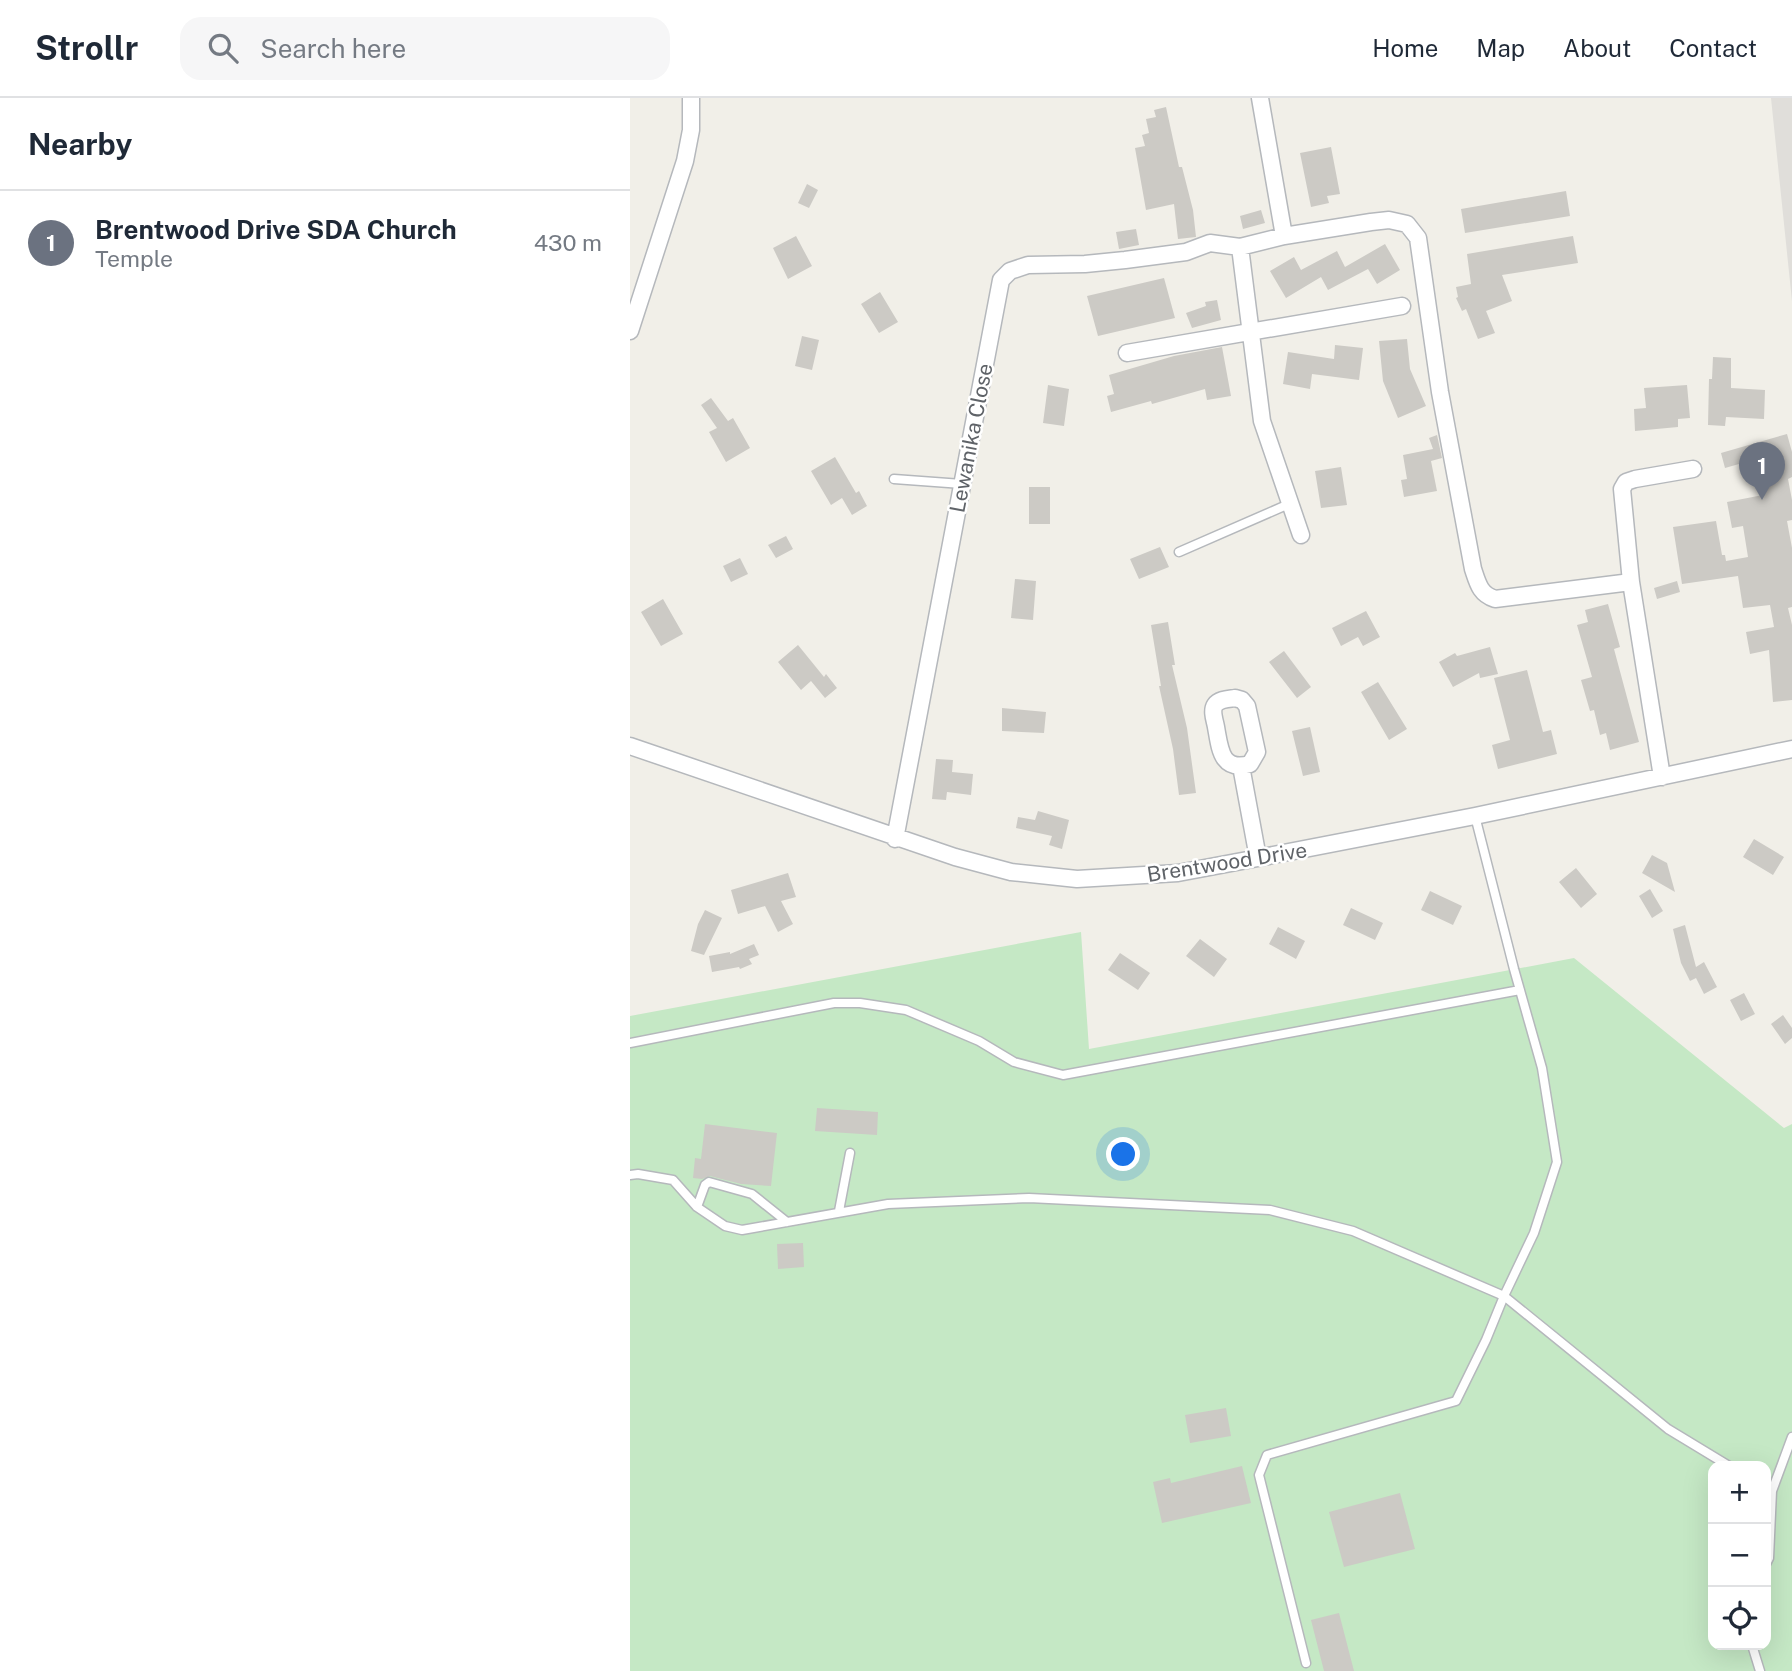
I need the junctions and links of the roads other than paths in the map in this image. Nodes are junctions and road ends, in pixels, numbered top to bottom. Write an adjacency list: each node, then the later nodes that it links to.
1 (691, 98): 6 (street)
2 (1260, 98): 3 (street)
3 (1284, 236): 4 (street, Lewanika Close); 15 (street, Lewanika Close)
4 (1240, 247): 7 (street); 11 (street, Lewanika Close)
5 (1402, 306): 7 (street)
6 (630, 331)
7 (1251, 331): 8 (street); 12 (street)
8 (1127, 354)
9 (1693, 469): 15 (street)
10 (894, 479): 11 (lane)
11 (962, 484): 21 (street, Lewanika Close)
12 (1289, 504): 13 (street); 14 (lane)
13 (1301, 535)
14 (1179, 552)
15 (1631, 582): 19 (street)
16 (630, 746): 21 (street, Brentwood Drive)
17 (1792, 749): 19 (street, Brentwood Drive)
18 (1241, 766): 22 (street)
19 (1662, 777): 20 (street, Brentwood Drive)
20 (1475, 816): 22 (street, Brentwood Drive); 23 (lane)
21 (895, 839): 22 (street, Brentwood Drive)
22 (1258, 859)
23 (1520, 990): 24 (lane); 30 (lane)
24 (630, 1043)
25 (850, 1153): 28 (lane)
26 (630, 1175): 27 (lane)
27 (697, 1207): 29 (lane); 29 (lane)
28 (839, 1211): 29 (lane); 30 (lane)
29 (787, 1222)
30 (1504, 1296): 32 (lane); 35 (lane)
31 (1792, 1437): 33 (lane)
32 (1721, 1461)
33 (1771, 1484)
34 (1754, 1650): 36 (lane)
35 (1307, 1664)
36 (1760, 1671)

